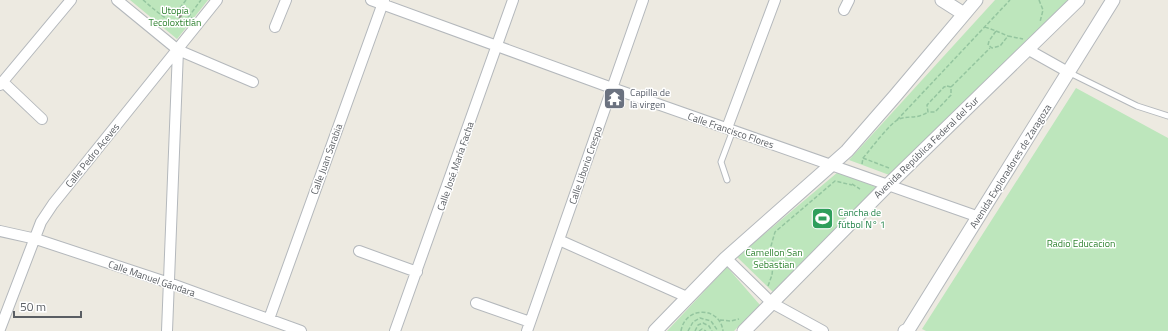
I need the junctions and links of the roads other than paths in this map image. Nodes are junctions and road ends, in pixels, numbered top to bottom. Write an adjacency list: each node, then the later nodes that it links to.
1 (71, 0): 22 (street)
2 (117, 0): 19 (street)
3 (217, 0): 19 (street, Calle Pedro Aceves)
4 (286, 0): 16 (street)
5 (371, 0): 13 (street, Calle Francisco Flores)
6 (513, 0): 18 (street, Calle José María Facha)
7 (643, 0): 23 (street, Calle Liborio Crespo)
8 (775, 0): 26 (street)
9 (849, 0): 15 (street)
10 (1078, 0): 17 (street, Avenida República Federal del Sur)
11 (1113, 0): 20 (street, Avenida Exploradores de Zaragoza)
12 (946, 1): 14 (street)
13 (383, 2): 18 (street, Calle Francisco Flores); 41 (street, Calle Juan Sarabia)
14 (970, 5): 27 (street)
15 (844, 10)
16 (275, 27)
17 (1026, 44): 20 (street); 29 (street, Avenida República Federal del Sur)
18 (497, 46): 23 (street, Calle Francisco Flores); 36 (street, Calle José María Facha)
19 (178, 50): 21 (street); 32 (street, Calle Pedro Aceves); 37 (street)
20 (1068, 72): 24 (lane); 30 (street, Avenida Exploradores de Zaragoza)
21 (253, 82)
22 (1, 84): 25 (street)
23 (612, 88): 26 (street, Calle Francisco Flores); 33 (street, Calle Liborio Crespo)
24 (1168, 116)
25 (42, 119)
26 (730, 129): 27 (street, Calle Francisco Flores); 28 (lane)
27 (832, 165): 29 (street, Calle Francisco Flores); 35 (street)
28 (727, 180)
29 (888, 185): 30 (street, Calle Francisco Flores); 40 (street, Avenida República Federal del Sur)
30 (979, 217): 50 (street, Avenida Exploradores de Zaragoza)
31 (0, 231): 32 (street, Calle Manuel Gándara)
32 (36, 239): 37 (street, Calle Manuel Gándara); 44 (street, Calle Pedro Aceves)
33 (559, 240): 38 (street); 43 (street, Calle Liborio Crespo)
34 (358, 251): 36 (street)
35 (726, 258): 38 (street); 40 (street)
36 (417, 272): 47 (street, Calle José María Facha)
37 (169, 283): 41 (street, Calle Manuel Gándara); 45 (street)
38 (687, 297): 48 (street)
39 (476, 303): 43 (street)
40 (772, 303): 42 (street, Avenida República Federal del Sur); 49 (street)
41 (269, 319): 46 (street, Calle Manuel Gándara)
42 (742, 325)
43 (528, 327)
44 (0, 330)
45 (167, 331)
46 (301, 331)
47 (395, 331)
48 (655, 331)
49 (823, 331)
50 (908, 331)

